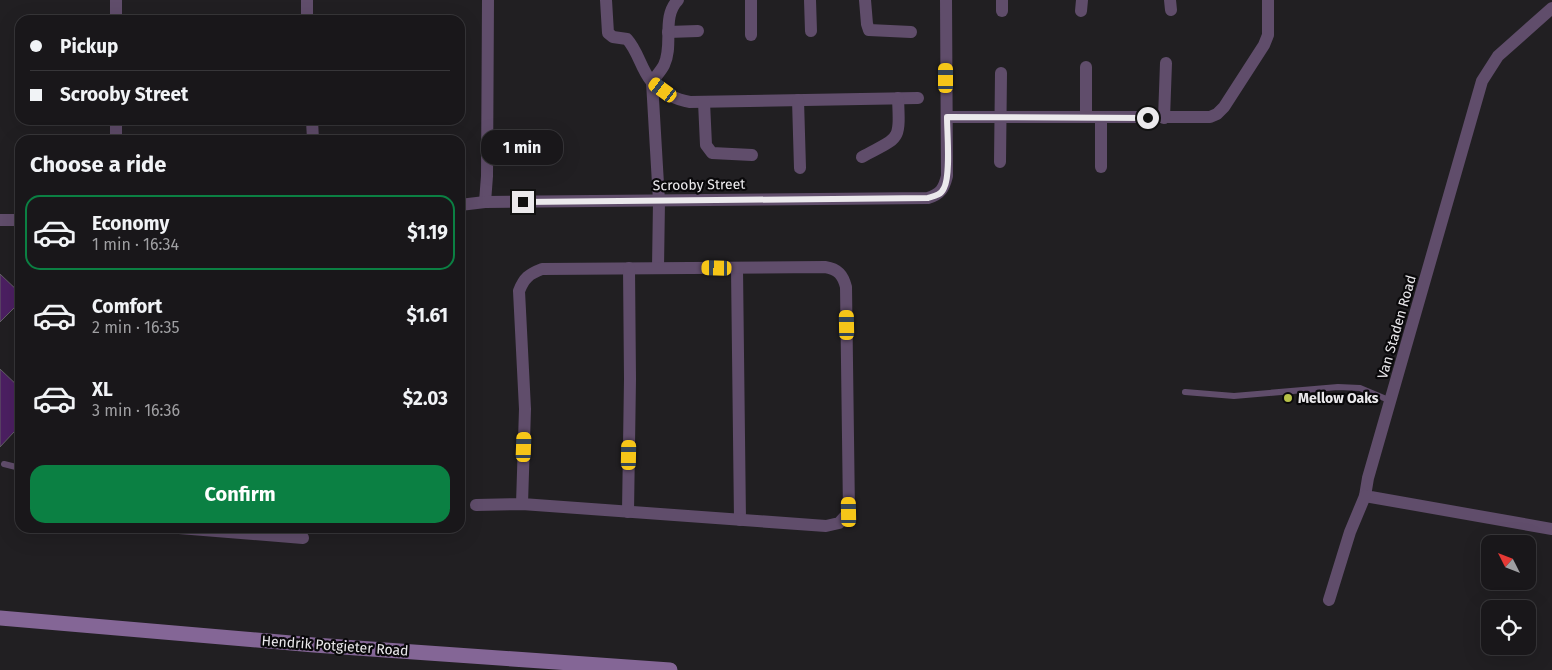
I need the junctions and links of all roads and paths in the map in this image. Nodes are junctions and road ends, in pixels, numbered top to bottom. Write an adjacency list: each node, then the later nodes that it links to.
1 (116, 0): 12 (street)
2 (307, 0): 13 (street)
3 (488, 0): 38 (street)
4 (606, 0): 22 (street)
5 (678, 0): 15 (street)
6 (751, 0): 18 (street)
7 (810, 0): 16 (street)
8 (865, 0): 17 (street)
9 (946, 0): 27 (street)
10 (1268, 0): 31 (street)
11 (1552, 8): 46 (street, Van Staden Road)
12 (116, 15)
13 (307, 15)
14 (698, 31): 15 (street)
15 (668, 32): 22 (street)
16 (811, 32)
17 (911, 32)
18 (751, 35)
19 (1166, 63): 31 (street)
20 (1086, 67): 29 (street)
21 (1001, 73): 28 (street)
22 (652, 82): 26 (street); 37 (street)
23 (898, 98): 24 (street); 25 (street); 33 (street)
24 (918, 98)
25 (798, 100): 26 (street); 36 (street)
26 (704, 102): 32 (street)
27 (947, 117): 28 (street); 37 (street, Scrooby Street)
28 (1001, 117): 29 (street); 34 (street)
29 (1086, 118): 30 (street)
30 (1101, 118): 31 (street); 35 (street)
31 (1164, 118)
32 (752, 154)
33 (862, 157)
34 (1000, 162)
35 (1101, 167)
36 (800, 168)
37 (659, 201): 38 (street, Scrooby Street); 43 (street)
38 (485, 202): 39 (street, Scrooby Street)
39 (465, 204)
40 (0, 220): 41 (street)
41 (15, 220)
42 (629, 268): 43 (street); 50 (street); 52 (street)
43 (658, 268): 44 (street)
44 (737, 269): 53 (street); 53 (street)
45 (1185, 392): 46 (lane)
46 (1391, 401): 49 (street, Van Staden Road)
47 (4, 464): 48 (lane)
48 (15, 467)
49 (1365, 496): 54 (street); 57 (street, Van Staden Road)
50 (522, 504): 51 (street); 52 (street)
51 (476, 505)
52 (628, 512): 53 (street)
53 (740, 520)
54 (1552, 529)
55 (273, 533): 56 (street)
56 (303, 538)
57 (1328, 600)
58 (0, 618): 59 (main road, Hendrik Potgieter Road)
59 (670, 670)

